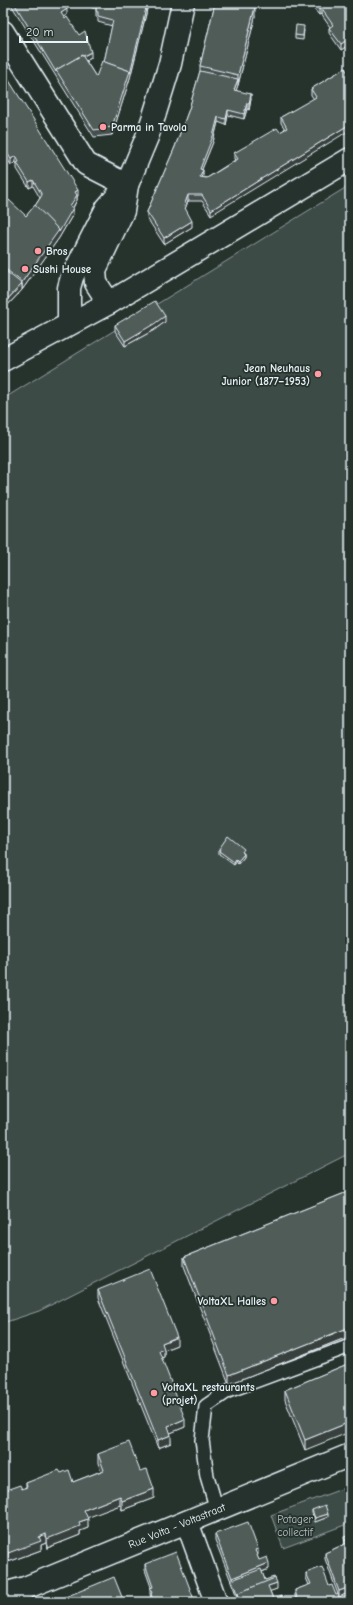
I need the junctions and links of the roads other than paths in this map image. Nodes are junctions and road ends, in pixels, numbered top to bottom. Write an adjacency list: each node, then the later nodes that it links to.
1 (183, 3): 4 (street)
2 (3, 32): 4 (street)
3 (350, 158): 5 (street)
4 (126, 185): 5 (street); 6 (street)
5 (109, 303): 6 (street)
6 (69, 324): 7 (street)
7 (3, 360)
8 (350, 1346): 10 (lane)
9 (350, 1455): 10 (street, Rue Volta - Voltastraat)
10 (217, 1510): 11 (street, Rue Volta - Voltastraat)
11 (187, 1522): 12 (street, Rue Volta - Voltastraat); 13 (street)
12 (3, 1594)
13 (216, 1602)

